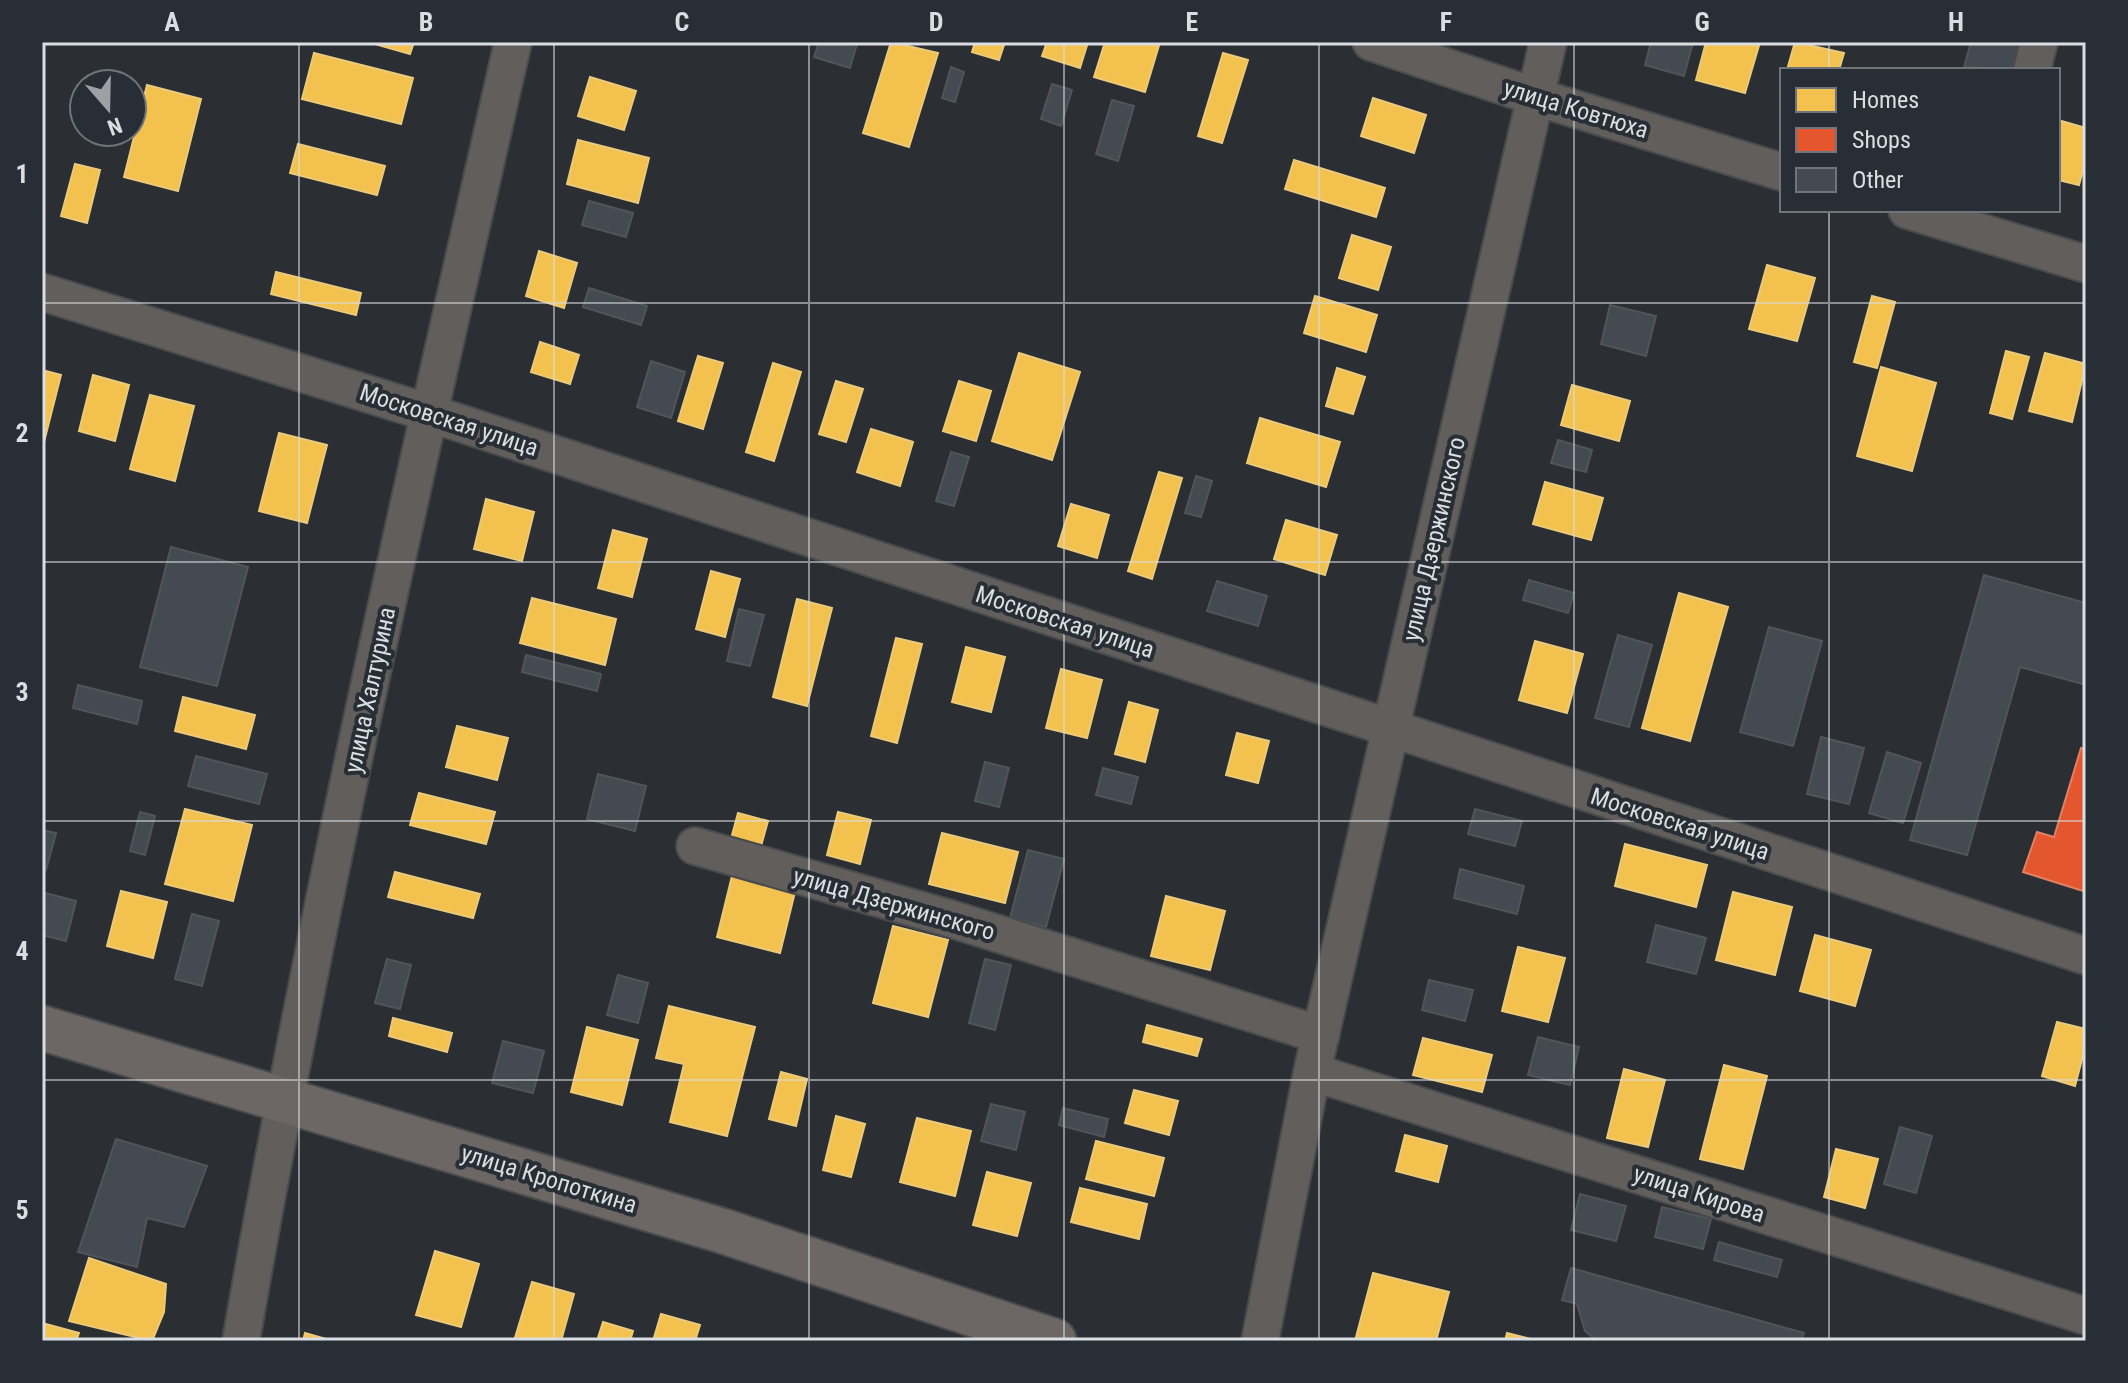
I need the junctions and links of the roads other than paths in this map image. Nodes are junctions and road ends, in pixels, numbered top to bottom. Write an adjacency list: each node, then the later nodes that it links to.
1 (513, 42): 12 (street, улица Халтурина)
2 (1371, 42): 6 (street, улица Ковтюха)
3 (1548, 42): 6 (street, улица Дзержинского)
4 (2039, 42): 5 (street)
5 (2032, 68)
6 (1536, 97): 7 (street, улица Ковтюха); 13 (street, улица Дзержинского)
7 (1780, 171)
8 (1921, 212): 9 (street)
9 (1992, 222): 10 (street)
10 (2086, 264)
11 (42, 292): 12 (street, Московская улица)
12 (429, 413): 13 (street, Московская улица); 19 (street, улица Халтурина)
13 (1391, 729): 15 (street, Московская улица); 17 (street, улица Дзержинского)
14 (695, 846): 17 (street, улица Дзержинского)
15 (2086, 956)
16 (42, 1028): 19 (main road, улица Кропоткина)
17 (1321, 1035): 18 (street, улица Дзержинского)
18 (1312, 1072): 20 (street, улица Кирова); 23 (street, улица Дзержинского)
19 (283, 1100): 21 (street, улица Халтурина); 22 (main road, улица Кропоткина)
20 (2086, 1316)
21 (241, 1341)
22 (1054, 1341)
23 (1260, 1341)

